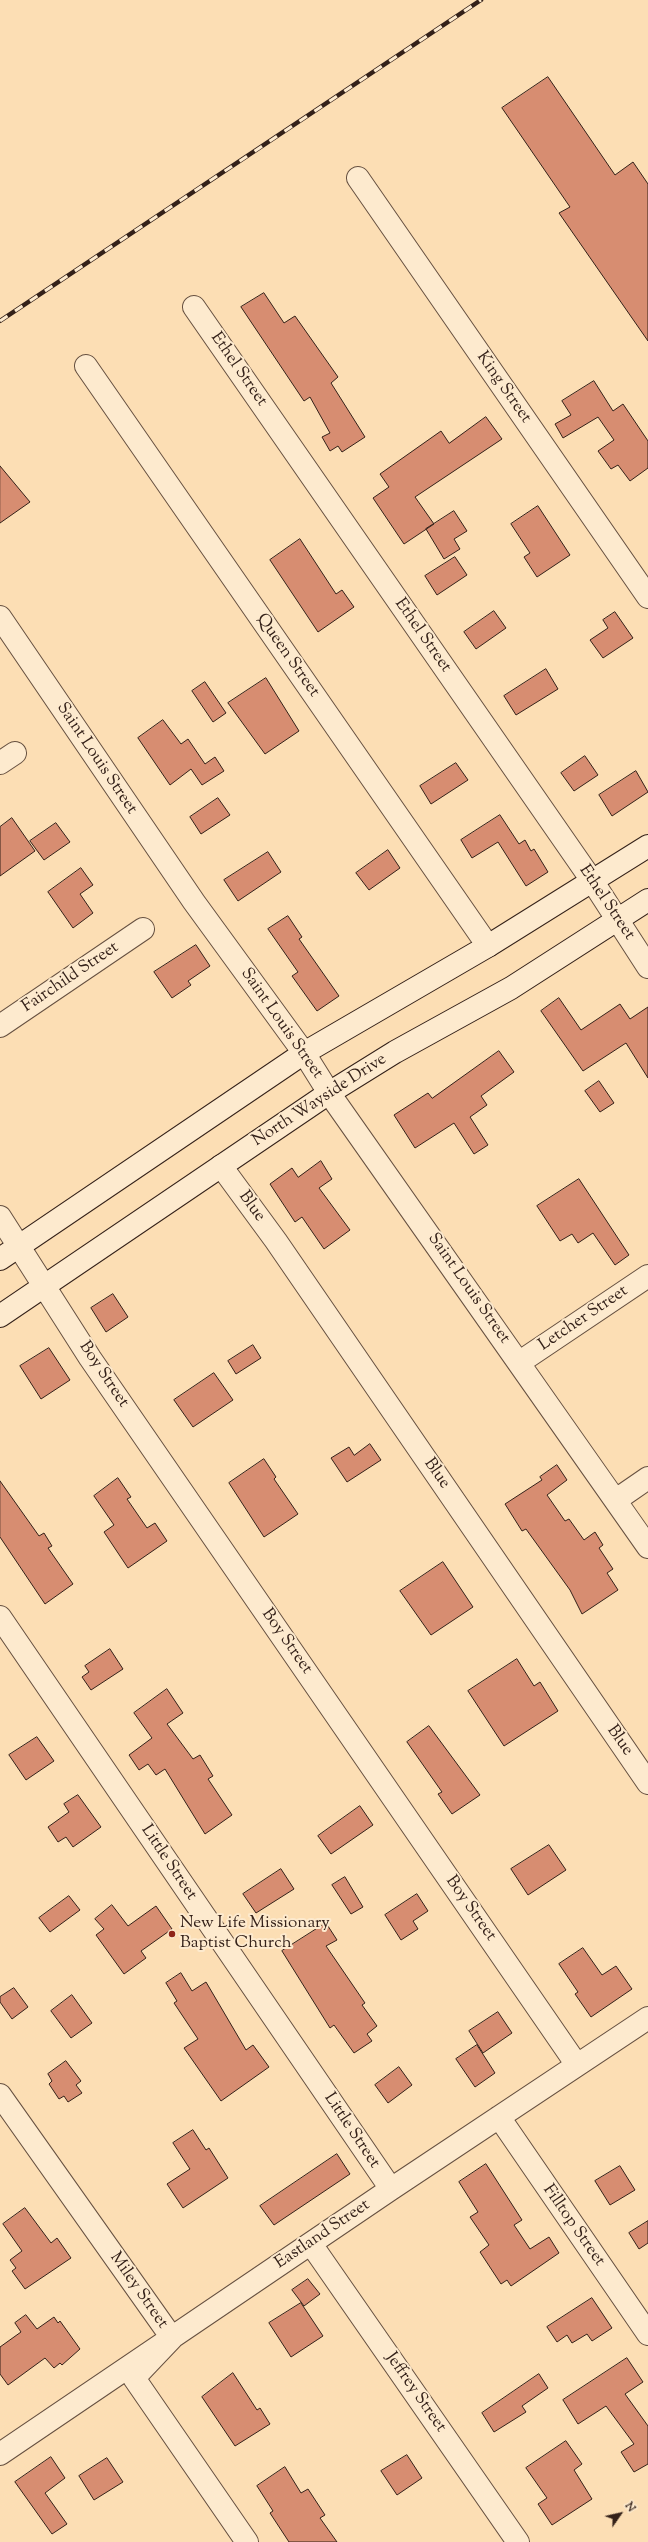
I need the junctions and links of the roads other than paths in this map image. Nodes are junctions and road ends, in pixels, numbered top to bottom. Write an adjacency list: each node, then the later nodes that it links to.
1 (358, 178): 4 (street, King Street)
2 (194, 307): 7 (street, Ethel Street)
3 (86, 366): 11 (street, Queen Street)
4 (648, 598)
5 (0, 617): 14 (street, Saint Louis Street)
6 (648, 846): 7 (street)
7 (593, 882): 9 (street, Ethel Street); 11 (street)
8 (648, 900): 9 (street, North Wayside Drive)
9 (618, 920): 12 (street, Ethel Street); 15 (street, North Wayside Drive)
10 (143, 929): 13 (street, Fairchild Street)
11 (488, 946): 14 (street)
12 (648, 967)
13 (0, 1026)
14 (304, 1053): 15 (street, Saint Louis Street); 18 (street)
15 (329, 1093): 16 (street, North Wayside Drive); 23 (street, Saint Louis Street)
16 (221, 1166): 21 (street, North Wayside Drive); 28 (street, Blue)
17 (0, 1217): 18 (street, Boy Street)
18 (19, 1245): 19 (street); 21 (street, Boy Street)
19 (0, 1259)
20 (648, 1276): 23 (street, Letcher Street)
21 (44, 1284): 22 (street, North Wayside Drive); 30 (street, Boy Street)
22 (0, 1316)
23 (520, 1362): 25 (street, Saint Louis Street)
24 (648, 1478): 25 (street)
25 (616, 1500): 26 (street, Saint Louis Street)
26 (648, 1547)
27 (0, 1617): 33 (street, Little Street)
28 (648, 1783)
29 (648, 2018): 30 (street, Eastland Street)
30 (577, 2065): 32 (street, Eastland Street)
31 (0, 2095): 36 (street, Miley Street)
32 (499, 2117): 33 (street, Eastland Street); 35 (street, Filltop Street)
33 (390, 2189): 34 (street, Eastland Street)
34 (311, 2244): 36 (street, Eastland Street); 39 (street, Jeffrey Street)
35 (648, 2334)
36 (172, 2338): 37 (street, Eastland Street); 38 (street, Miley Street)
37 (0, 2454)
38 (246, 2542)
39 (518, 2542)

